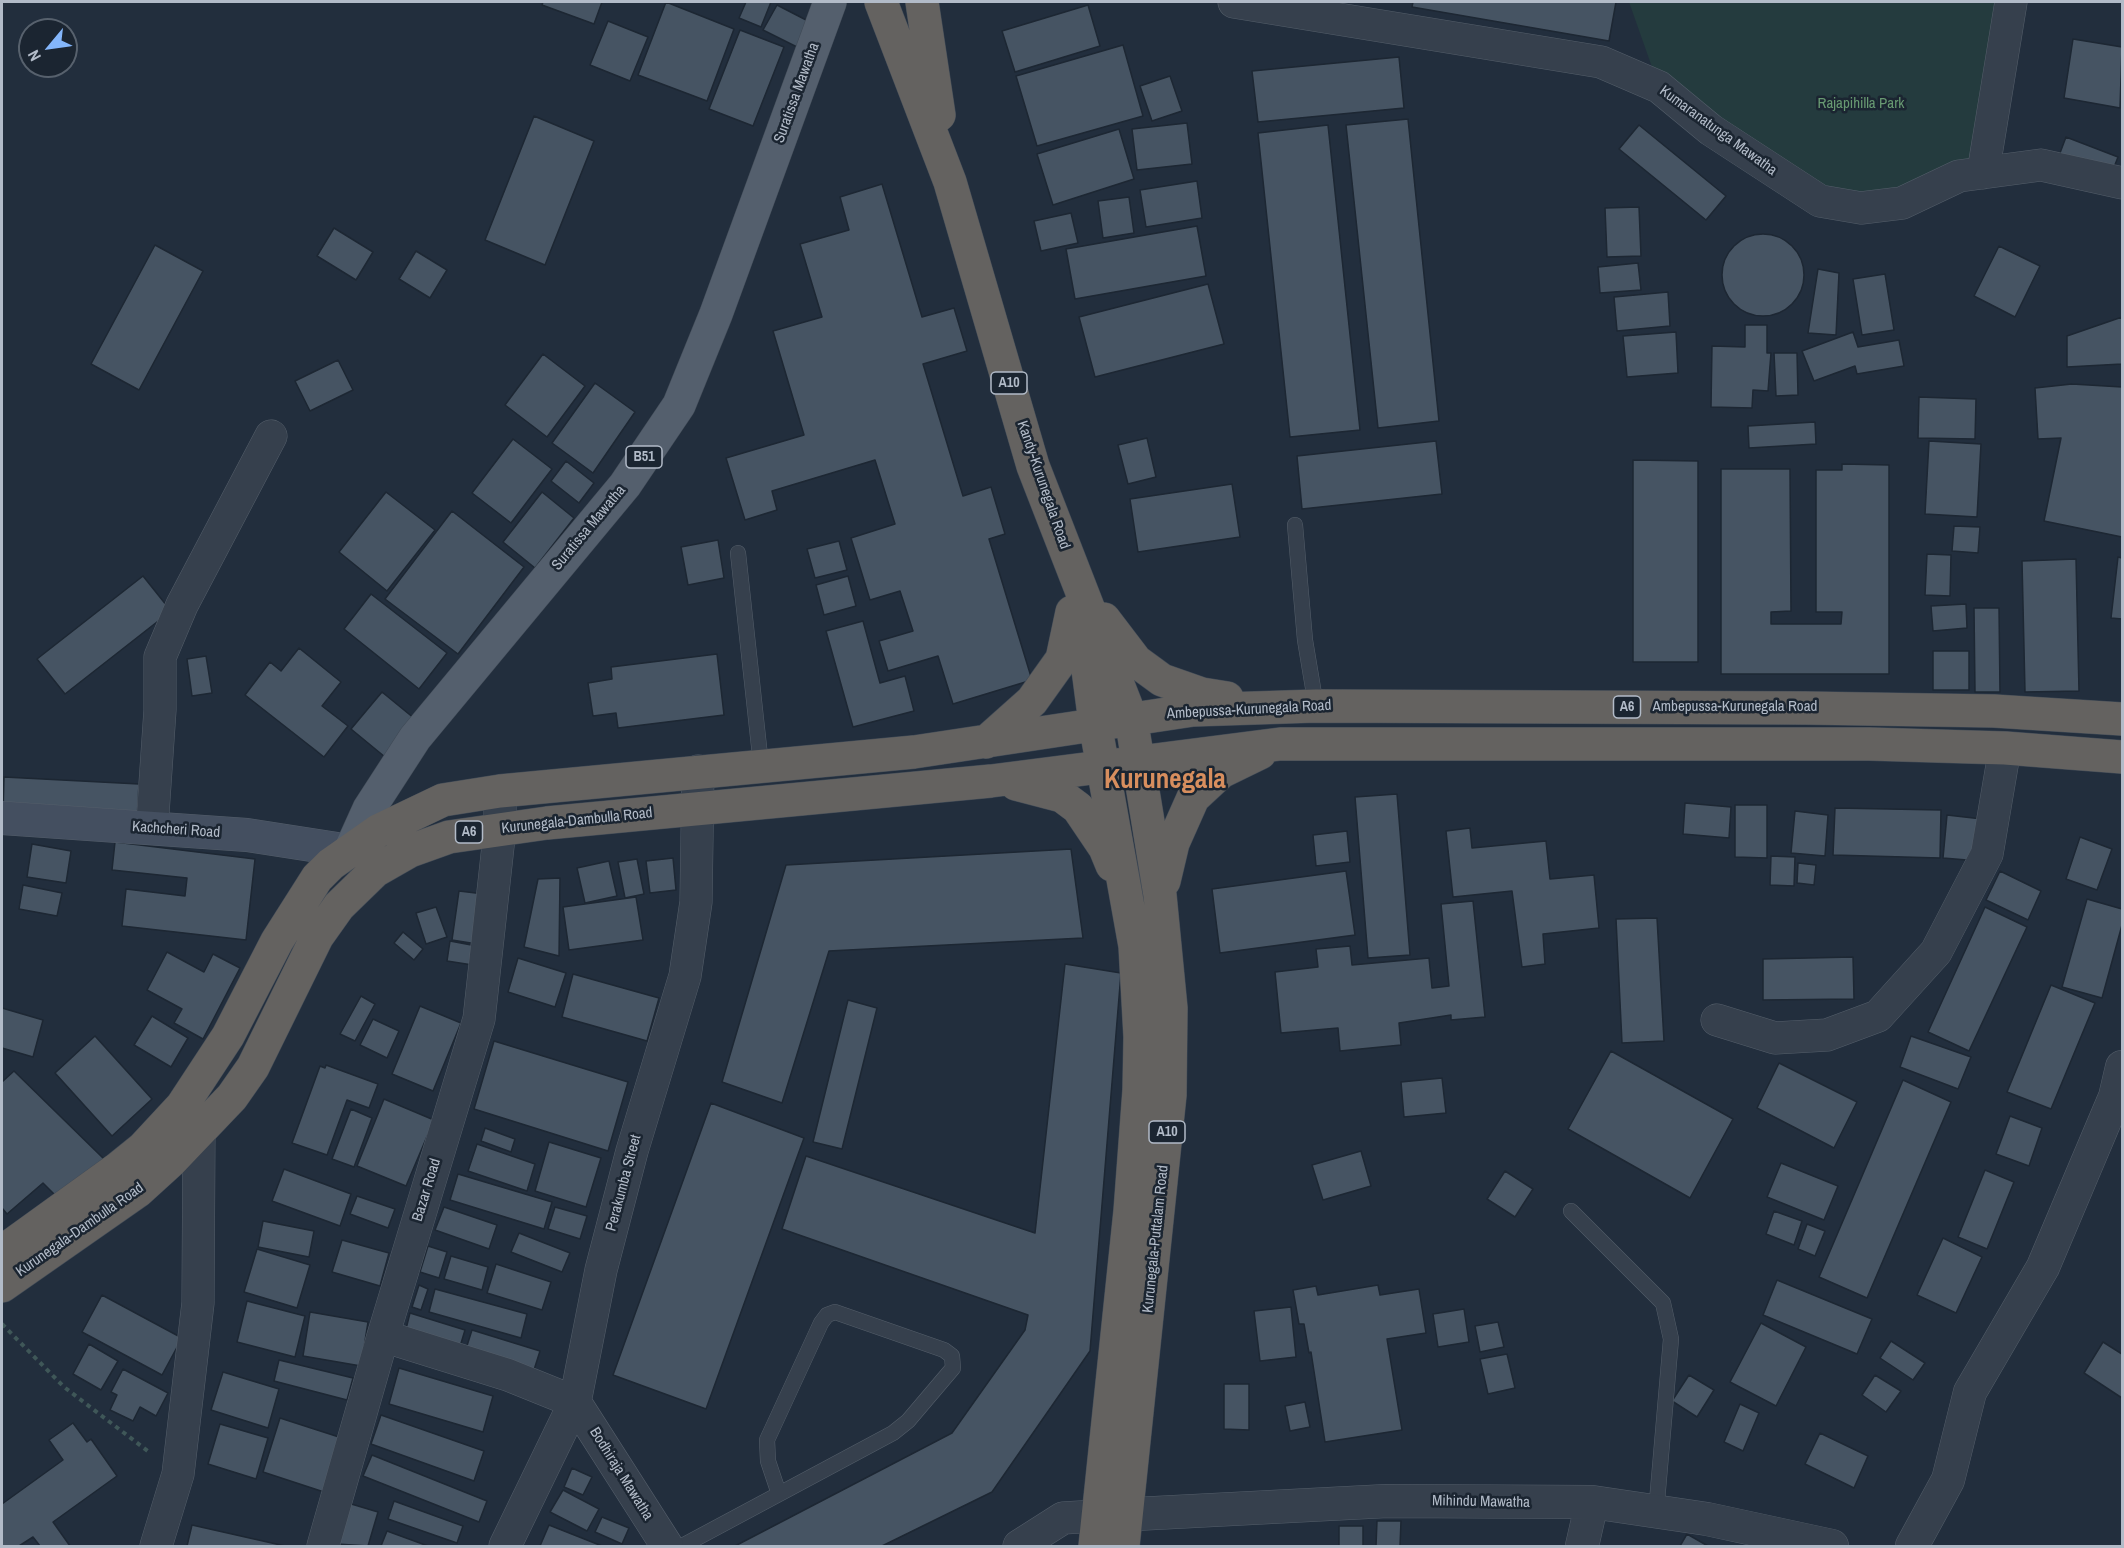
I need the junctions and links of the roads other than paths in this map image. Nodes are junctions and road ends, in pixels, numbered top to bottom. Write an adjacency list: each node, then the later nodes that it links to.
1 (830, 2): 32 (main road, Suratissa Mawatha / B51)
2 (881, 2): 7 (highway, Kandy-Kurunegala Road / A10)
3 (922, 2): 7 (highway, Kandy-Kurunegala Road / A10)
4 (1234, 2): 6 (street, Kumaranatunga Mawatha)
5 (2011, 2): 6 (street)
6 (1983, 173): 8 (street, Kumaranatunga Mawatha)
7 (950, 182): 12 (highway, Kandy-Kurunegala Road / A10)
8 (2122, 183)
9 (271, 436): 30 (street)
10 (1295, 525): 13 (lane)
11 (738, 553): 23 (lane)
12 (1077, 580): 14 (highway); 15 (highway, Kandy-Kurunegala Road / A10); 17 (highway, Kandy-Kurunegala Road / A10); 18 (highway)
13 (1316, 706): 14 (highway, Ambepussa-Kurunegala Road / A6); 16 (highway, Ambepussa-Kurunegala Road / A6)
14 (1272, 707): 15 (highway, Ambepussa-Kurunegala Road / A6)
15 (1131, 718): 17 (highway, Kurunegala-Dambulla Road / A6); 22 (highway, Kurunegala-Puttalam Road / A10)
16 (2122, 719)
17 (1095, 723): 18 (highway, Kurunegala-Dambulla Road / A6); 24 (highway, Kurunegala-Puttalam Road / A10)
18 (986, 742): 23 (highway, Kurunegala-Dambulla Road / A6)
19 (1280, 744): 20 (highway, A6); 22 (highway, A6); 33 (highway)
20 (2005, 748): 21 (highway, A6); 35 (street)
21 (2122, 756)
22 (1138, 762): 24 (highway, Kurunegala-Dambulla Road / A6); 33 (highway, Kurunegala-Puttalam Road / A10)
23 (761, 765): 25 (highway, Kurunegala-Dambulla Road / A6)
24 (1104, 765): 26 (highway, Kurunegala-Dambulla Road / A6); 34 (highway, Kurunegala-Puttalam Road / A10)
25 (698, 771): 27 (highway, Kurunegala-Dambulla Road / A6); 28 (street, Perakumba Street)
26 (991, 781): 28 (highway, Kurunegala-Dambulla Road / A6); 34 (highway)
27 (500, 791): 31 (street, Bazar Road); 32 (highway, Kurunegala-Dambulla Road / A6)
28 (698, 808): 31 (highway, Kurunegala-Dambulla Road / A6); 42 (street, Perakumba Street)
29 (2, 818): 30 (main road, Kachcheri Road)
30 (152, 828): 32 (main road, Kachcheri Road)
31 (500, 828): 37 (highway, Kurunegala-Dambulla Road / A6); 41 (street, Bazar Road)
32 (350, 851): 39 (highway, Kurunegala-Dambulla Road / A6)
33 (1160, 895): 46 (highway, Kurunegala-Puttalam Road / A10)
34 (1130, 905): 46 (highway, Kurunegala-Puttalam Road / A10)
35 (1717, 1020)
36 (2122, 1067): 55 (street)
37 (199, 1131): 40 (highway, Kurunegala-Dambulla Road / A6); 47 (street)
38 (1571, 1211): 45 (lane)
39 (2, 1252)
40 (2, 1286)
41 (382, 1336): 42 (street); 48 (street, Bazar Road)
42 (575, 1402): 49 (street, Perakumba Street); 50 (street, Bodhiraja Mawatha)
43 (779, 1494): 43 (lane); 51 (lane)
44 (1592, 1502): 45 (street, Mihindu Mawatha); 46 (street, Mihindu Mawatha); 53 (street)
45 (1656, 1513): 54 (street, Mihindu Mawatha)
46 (1110, 1531): 52 (street)
47 (156, 1546)
48 (323, 1546)
49 (505, 1546)
50 (667, 1546)
51 (682, 1546)
52 (1019, 1546)
53 (1582, 1546)
54 (1832, 1546)
55 (1912, 1546)

